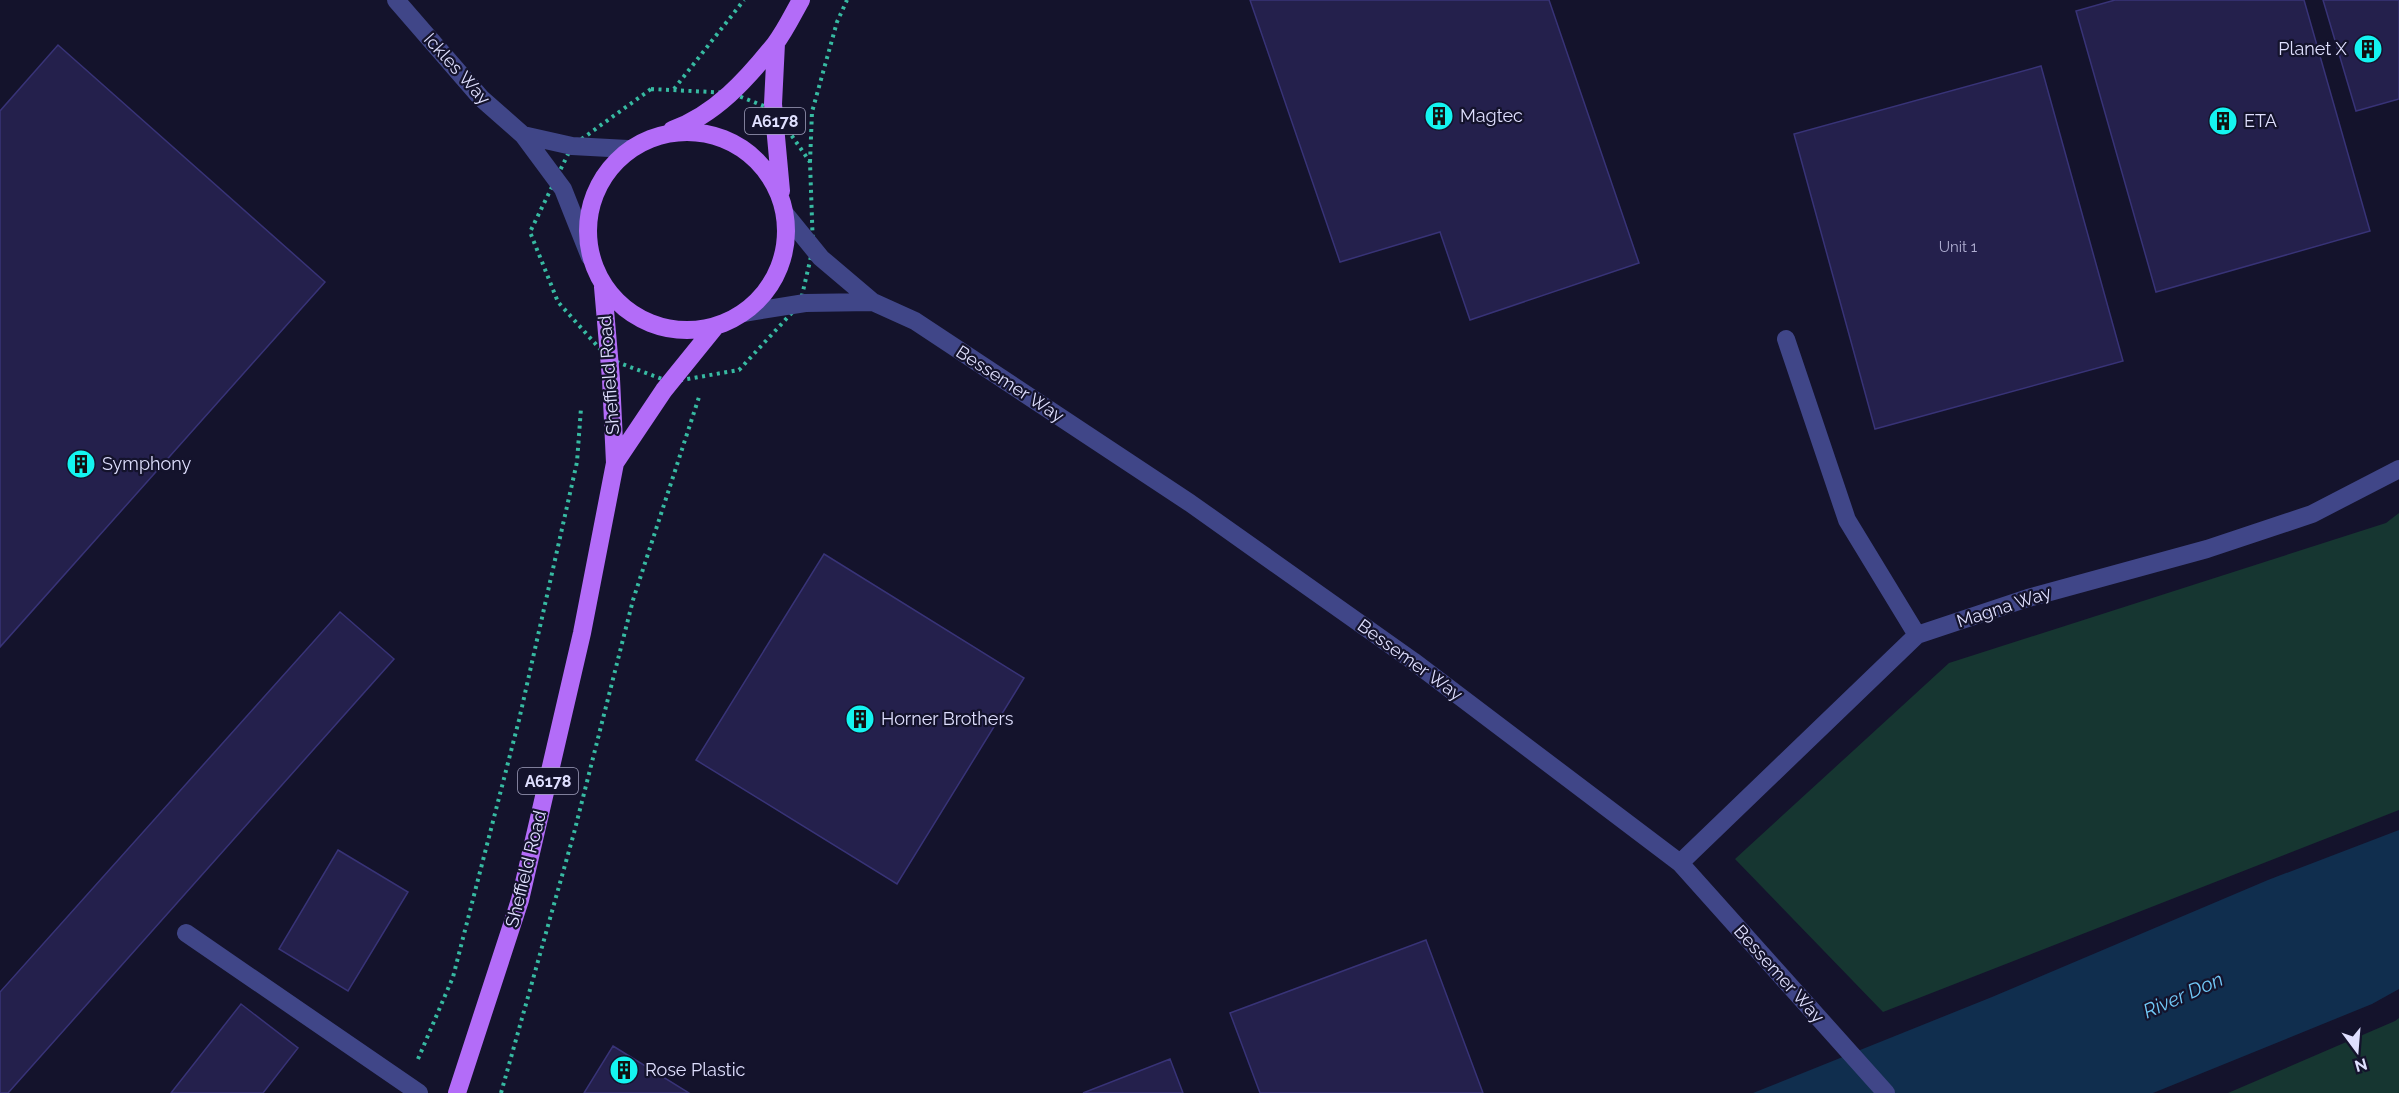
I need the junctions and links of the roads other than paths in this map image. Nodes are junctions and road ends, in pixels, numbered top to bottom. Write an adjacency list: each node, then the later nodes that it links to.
1 (396, 0): 4 (street, Ickles Way)
2 (801, 0): 3 (main road, A6178)
3 (776, 43): 5 (main road, A6178); 7 (main road, A6178)
4 (523, 135): 6 (street, Ickles Way); 8 (street, Ickles Way)
5 (656, 135): 6 (main road); 7 (main road)
6 (628, 149): 8 (main road)
7 (784, 207): 10 (street, Bessemer Way); 11 (main road)
8 (590, 257): 9 (main road)
9 (603, 287): 12 (main road); 14 (main road, Sheffield Road / A6178)
10 (873, 302): 11 (street, Bessemer Way); 17 (street, Bessemer Way)
11 (743, 313): 12 (main road)
12 (716, 327): 14 (main road, Sheffield Road / A6178)
13 (1786, 339): 16 (street)
14 (615, 463): 20 (main road, Sheffield Road / A6178)
15 (2399, 469): 16 (street, Magna Way)
16 (1917, 635): 17 (street, Magna Way)
17 (1680, 863): 21 (street, Bessemer Way)
18 (186, 933): 19 (street)
19 (413, 1088)
20 (457, 1093)
21 (1886, 1093)

